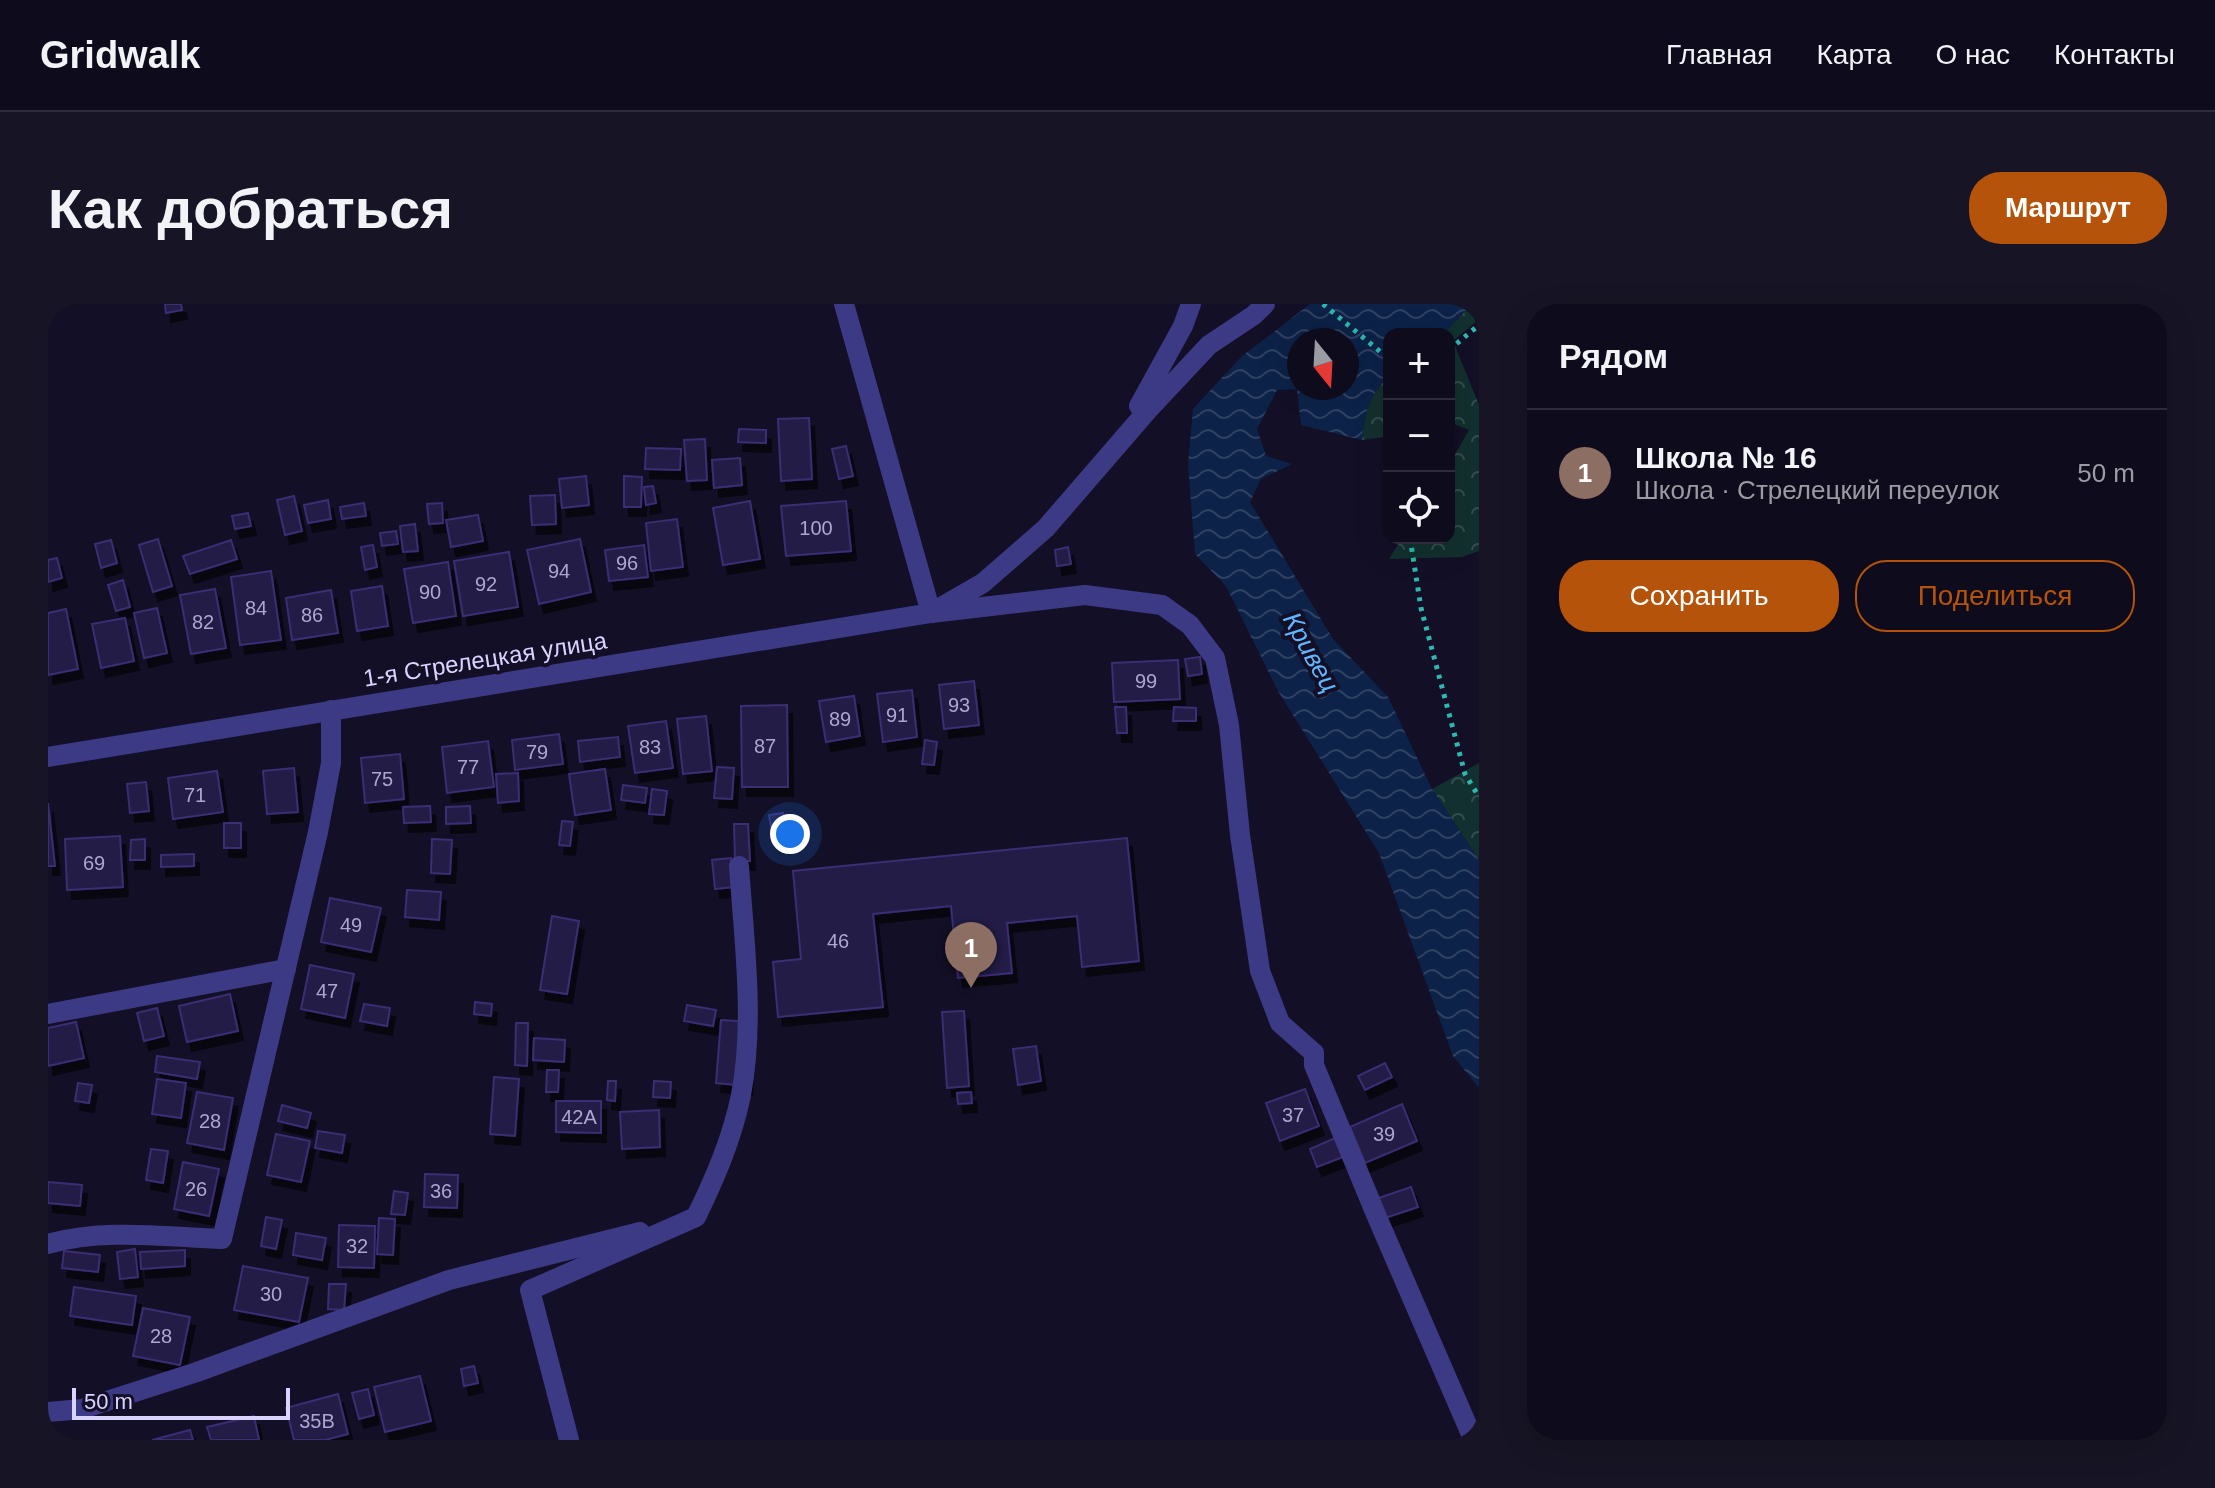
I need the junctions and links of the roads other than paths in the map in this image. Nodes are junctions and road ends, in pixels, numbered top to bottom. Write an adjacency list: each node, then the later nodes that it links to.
1 (844, 304): 5 (street)
2 (1191, 304): 4 (street)
3 (1265, 304): 4 (street)
4 (1103, 463): 5 (street)
5 (931, 613): 6 (street, 1-я Стрелецкая улица); 15 (street, 1-я Стрелецкая улица)
6 (331, 710): 7 (street, 1-я Стрелецкая улица); 9 (street)
7 (48, 757)
8 (739, 866): 11 (street)
9 (286, 969): 10 (street); 12 (street)
10 (48, 1014)
11 (696, 1217): 13 (street); 14 (street)
12 (48, 1244)
13 (48, 1412)
14 (569, 1440)
15 (1471, 1440)

